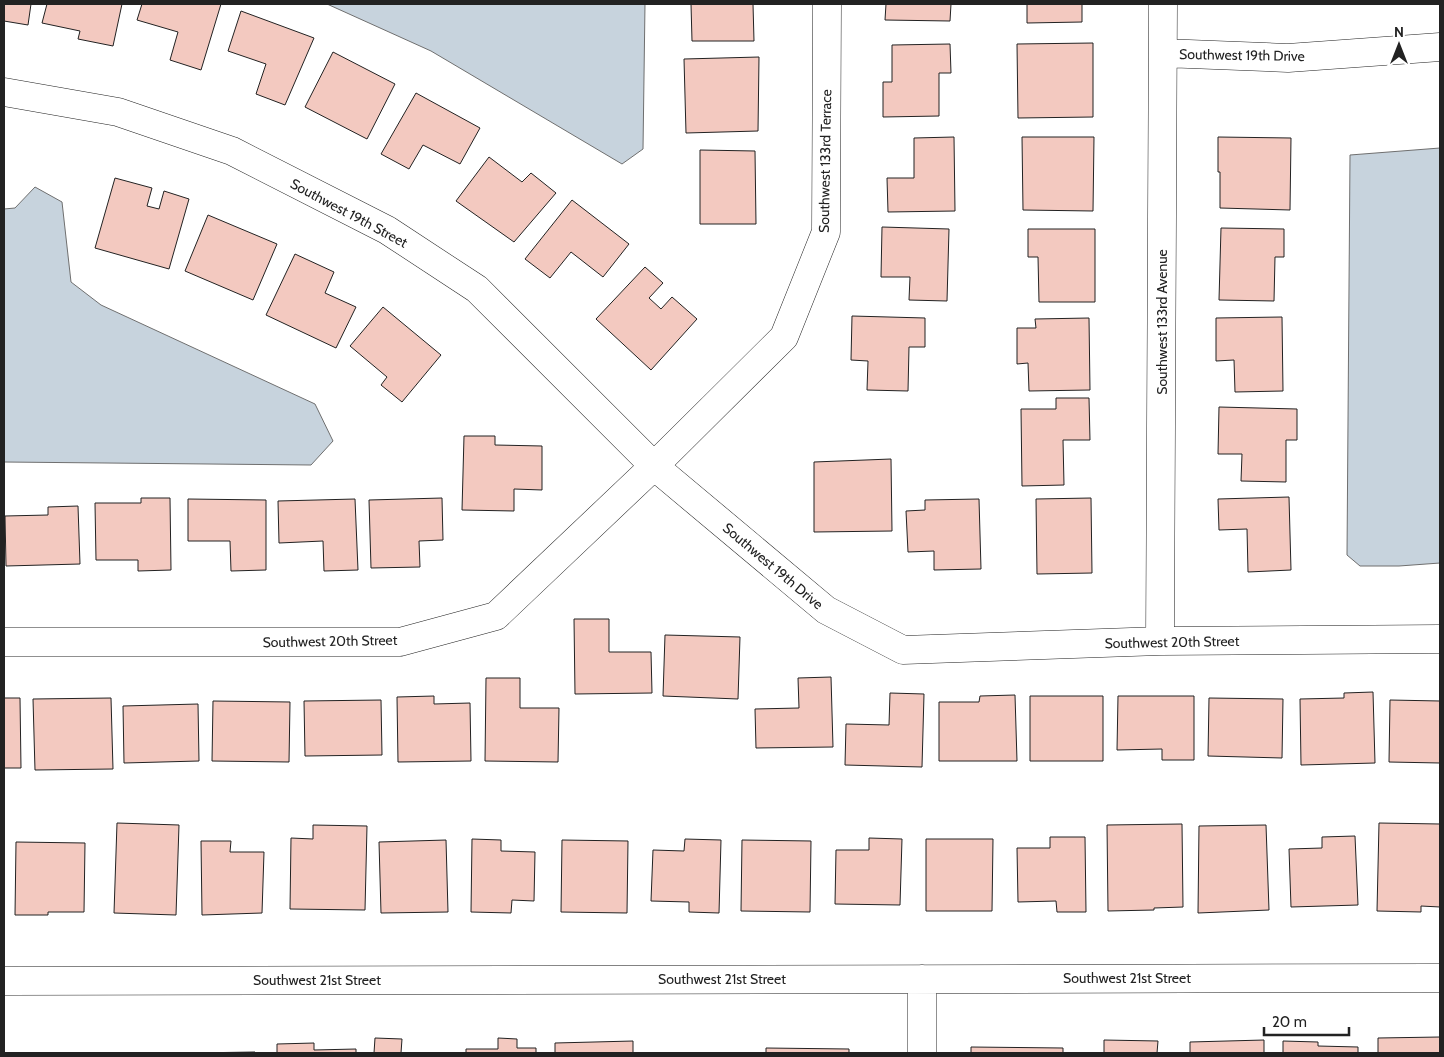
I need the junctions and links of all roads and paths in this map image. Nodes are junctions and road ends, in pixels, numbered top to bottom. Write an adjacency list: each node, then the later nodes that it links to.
1 (827, 4): 6 (street, Southwest 133rd Terrace)
2 (1163, 4): 4 (street, Southwest 133rd Avenue)
3 (1440, 47): 4 (street, Southwest 19th Drive)
4 (1163, 53): 8 (street, Southwest 133rd Avenue)
5 (4, 92): 6 (street, Southwest 19th Street)
6 (654, 466): 9 (street, Southwest 20th Street); 10 (street, Southwest 19th Drive)
7 (1440, 639): 8 (street, Southwest 20th Street)
8 (1160, 641): 10 (street, Southwest 20th Street)
9 (4, 642)
10 (903, 650)
11 (1440, 978): 12 (street, Southwest 21st Street)
12 (922, 979): 13 (street, Southwest 21st Street); 14 (street)
13 (4, 981)
14 (922, 1053)

